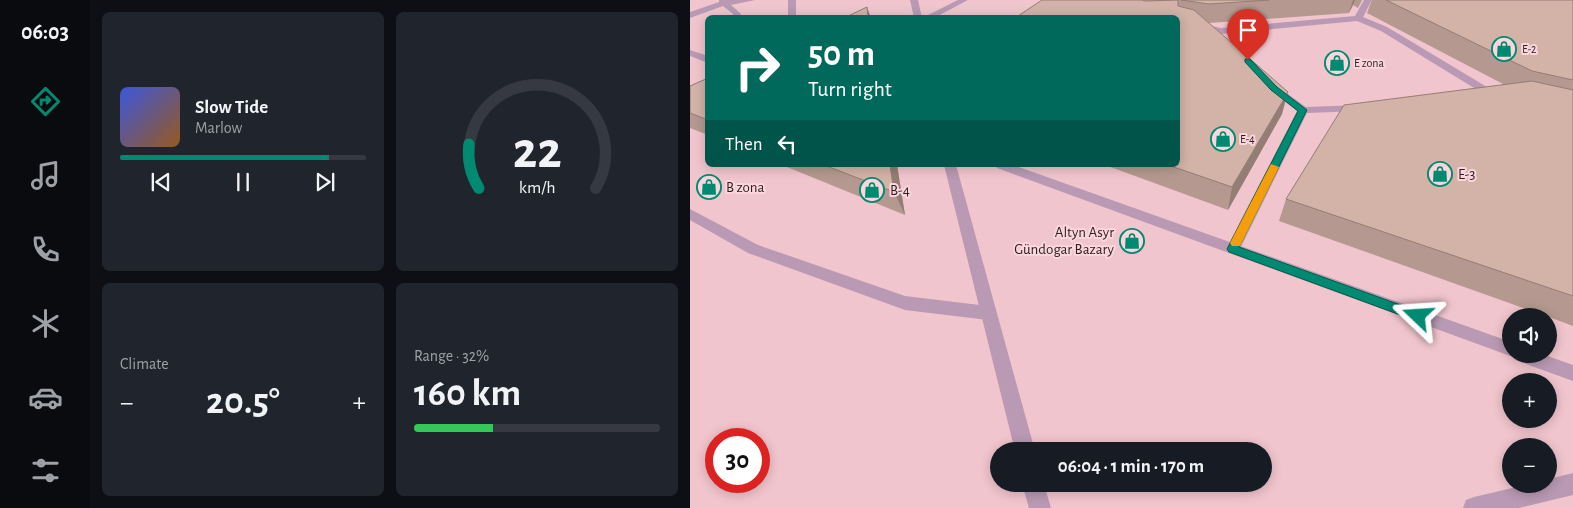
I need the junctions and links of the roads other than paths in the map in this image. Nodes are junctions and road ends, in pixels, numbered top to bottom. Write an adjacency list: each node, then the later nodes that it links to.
1 (751, 0): 6 (street)
2 (792, 0): 9 (street)
3 (914, 0): 10 (street)
4 (964, 0): 11 (street)
5 (1368, 0): 12 (street)
6 (723, 2): 7 (street); 8 (street)
7 (690, 15)
8 (737, 15)
9 (792, 15)
10 (917, 15)
11 (932, 15)
12 (1358, 18): 14 (street); 19 (street)
13 (1180, 22): 14 (street)
14 (1221, 32): 15 (street)
15 (1234, 46)
16 (690, 53): 17 (street)
17 (705, 59)
18 (1261, 74): 23 (street)
19 (1483, 90): 20 (street); 21 (street)
20 (1468, 95)
21 (1510, 96)
22 (1375, 106): 23 (street)
23 (1303, 110): 27 (street)
24 (951, 167): 28 (street)
25 (1007, 167): 27 (street)
26 (690, 214): 28 (street)
27 (1233, 249): 29 (street)
28 (988, 313): 32 (street)
29 (1502, 347)
30 (1547, 363): 31 (street)
31 (1573, 372)
32 (1023, 442)
33 (1573, 484): 36 (street)
34 (1035, 492): 35 (street)
35 (1040, 508)
36 (1474, 508)

